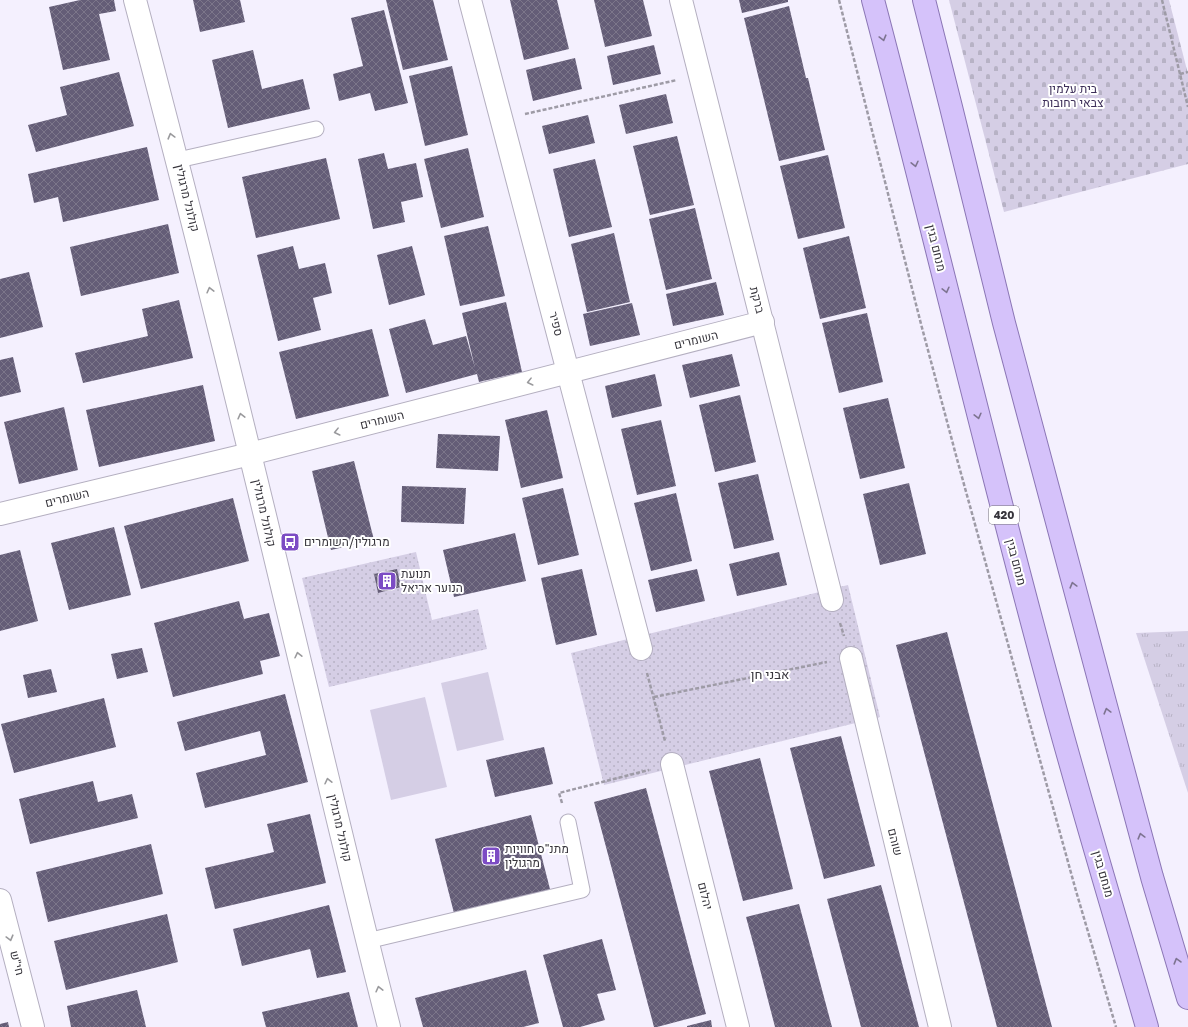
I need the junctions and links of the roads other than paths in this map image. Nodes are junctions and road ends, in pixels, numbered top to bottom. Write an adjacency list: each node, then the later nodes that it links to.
1 (136, 0): 7 (street, קולונל מרגולין, one-way to 1)
2 (470, 0): 9 (street, ספיר)
3 (681, 0): 8 (street, ברקת)
4 (873, 0): 24 (main road, מנחם בגין / 420, one-way to 24)
5 (924, 0): 19 (main road, one-way to 5)
6 (316, 129): 7 (lane)
7 (178, 160): 10 (street, קולונל מרגולין, one-way to 7)
8 (763, 322): 9 (street, השומרים); 12 (street, ברקת)
9 (568, 373): 10 (street, השומרים, one-way to 10); 13 (street, ספיר)
10 (250, 454): 11 (street, השומרים); 18 (street, קולונל מרגולין, one-way to 10)
11 (0, 514)
12 (832, 600)
13 (641, 649)
14 (851, 658): 23 (street, שוהם)
15 (672, 764): 22 (street, יהלום)
16 (568, 822): 18 (lane)
17 (0, 900): 20 (street, חי"ש, one-way to 20)
18 (367, 941): 21 (street, קולונל מרגולין, one-way to 18)
19 (1188, 998)
20 (33, 1027)
21 (389, 1027)
22 (738, 1027)
23 (940, 1027)
24 (1147, 1027)

